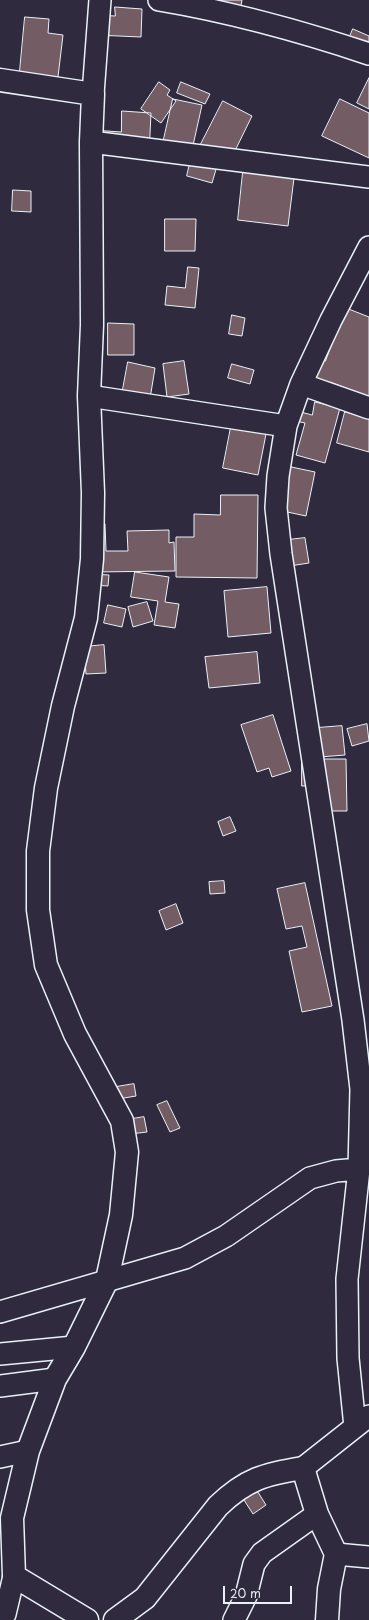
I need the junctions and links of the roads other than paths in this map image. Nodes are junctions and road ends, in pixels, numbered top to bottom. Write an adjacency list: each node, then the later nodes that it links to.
1 (100, 0): 5 (street)
2 (159, 0): 3 (street)
3 (369, 54)
4 (0, 80): 5 (street)
5 (93, 94): 6 (street)
6 (91, 142): 7 (street); 10 (street)
7 (369, 177)
8 (369, 247): 9 (street)
9 (301, 384): 11 (street); 12 (street)
10 (89, 396): 12 (street); 14 (street)
11 (369, 408)
12 (286, 426): 13 (street)
13 (358, 1169): 14 (street); 20 (street)
14 (107, 1280): 15 (street); 16 (street)
15 (0, 1312)
16 (74, 1347): 17 (street); 18 (street)
17 (0, 1354)
18 (55, 1379): 19 (street); 21 (street)
19 (0, 1386)
20 (362, 1421): 23 (street)
21 (28, 1451): 22 (street); 25 (street)
22 (0, 1457)
23 (303, 1468): 24 (street); 31 (street)
24 (317, 1514): 26 (street); 32 (street)
25 (6, 1520): 28 (street)
26 (336, 1554): 27 (street); 33 (street)
27 (369, 1557)
28 (14, 1576): 29 (street); 30 (street)
29 (3, 1615)
30 (87, 1620)
31 (115, 1620)
32 (234, 1620)
33 (327, 1620)

